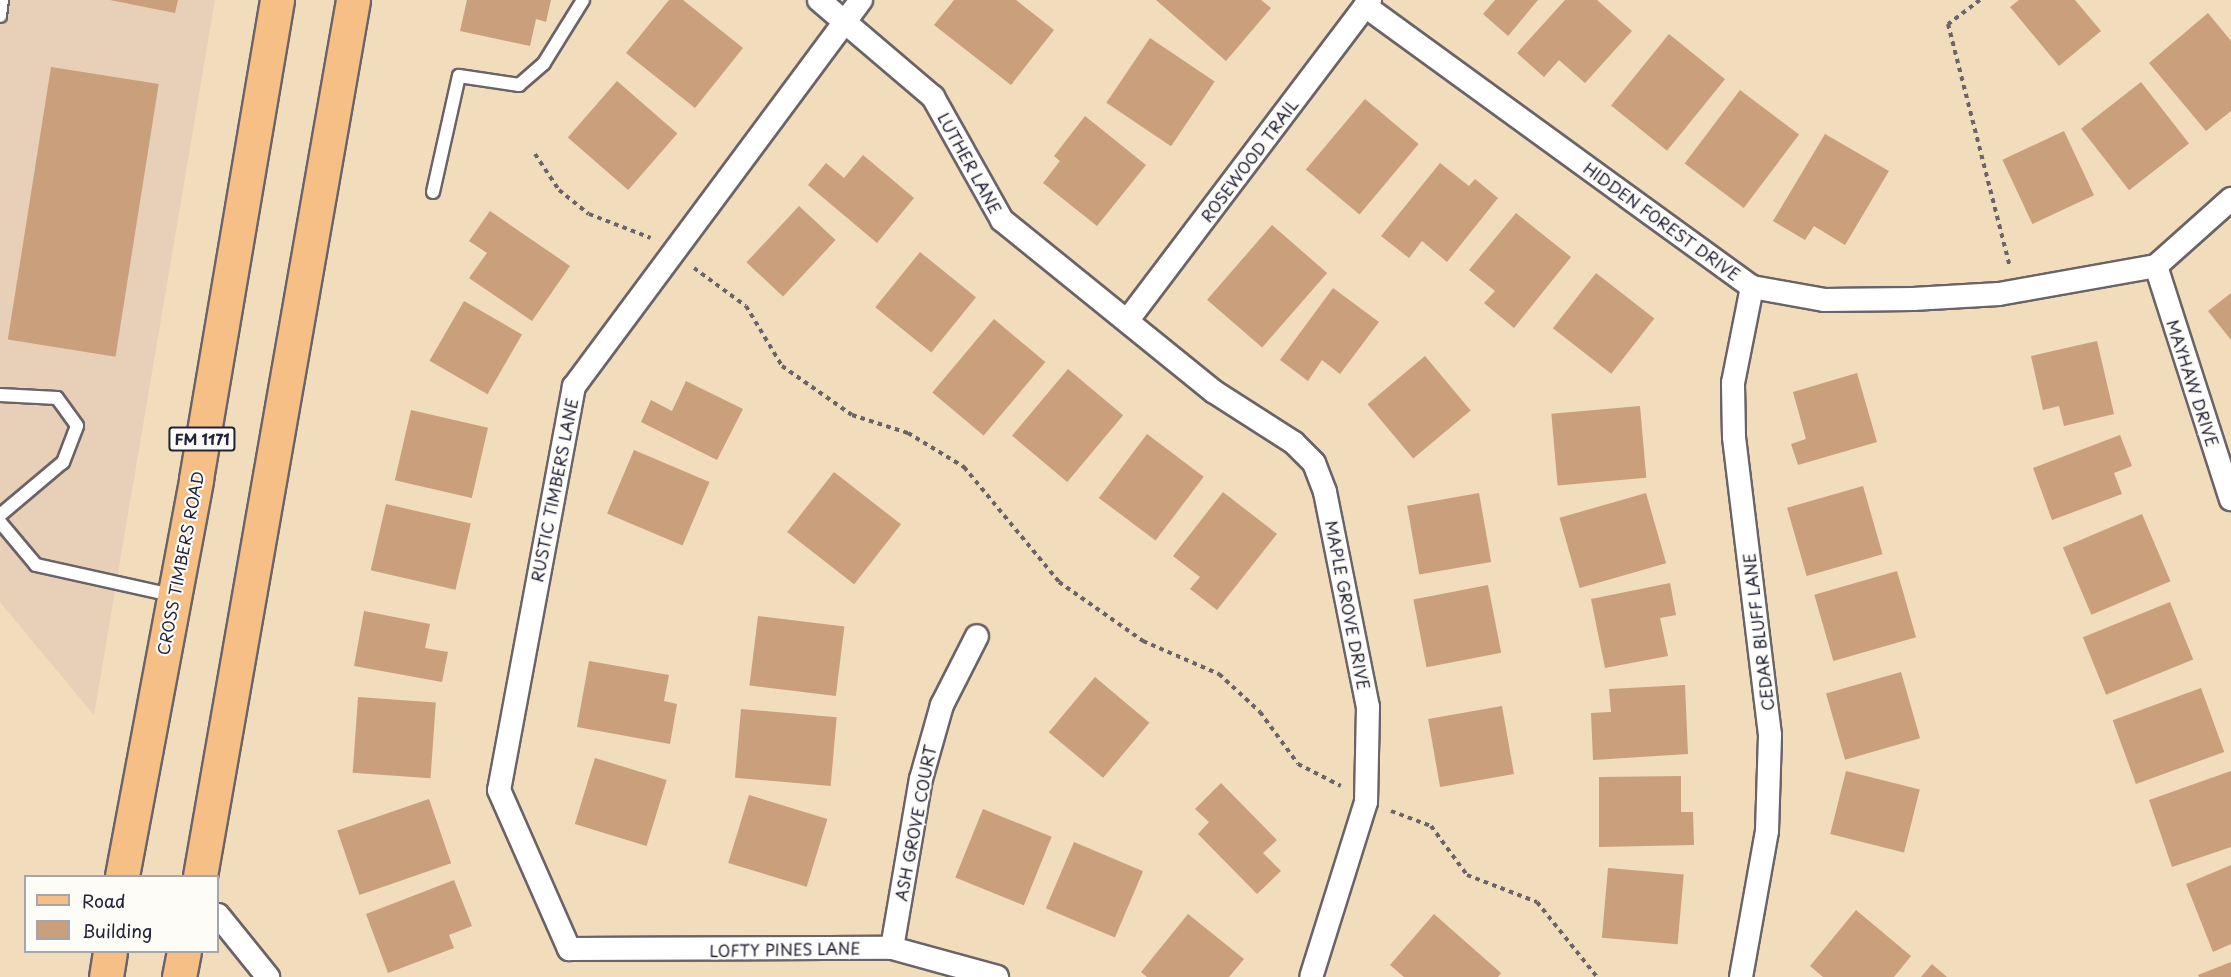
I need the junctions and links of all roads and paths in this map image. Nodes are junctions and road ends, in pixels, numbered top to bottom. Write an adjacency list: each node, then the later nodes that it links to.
1 (2, 0): 9 (lane)
2 (277, 0): 23 (main road, CROSS TIMBERS ROAD / FM 1171)
3 (353, 0): 27 (main road)
4 (583, 0): 12 (lane)
5 (819, 0): 10 (street, LUTHER LANE)
6 (861, 0): 10 (street, RUSTIC TIMBERS LANE)
7 (1980, 0): 17 (path)
8 (1368, 3): 16 (street, HIDDEN FOREST DRIVE); 18 (street, ROSEWOOD TRAIL)
9 (0, 16)
10 (844, 22): 14 (street, RUSTIC TIMBERS LANE); 18 (street, LUTHER LANE)
11 (535, 154): 14 (path)
12 (433, 192)
13 (2231, 199): 15 (street)
14 (674, 254): 25 (path); 30 (street, RUSTIC TIMBERS LANE)
15 (2156, 266): 17 (street, HIDDEN FOREST DRIVE); 20 (street, MAYHAW DRIVE)
16 (1752, 287): 17 (street, HIDDEN FOREST DRIVE); 39 (street, CEDAR BLUFF LANE)
17 (2013, 291)
18 (1127, 321): 25 (street, MAPLE GROVE DRIVE)
19 (0, 395): 21 (lane)
20 (2231, 500)
21 (0, 515)
22 (0, 522): 23 (lane)
23 (171, 595): 26 (main road, CROSS TIMBERS ROAD / FM 1171)
24 (977, 636): 29 (street, ASH GROVE COURT)
25 (1366, 802): 37 (street, MAPLE GROVE DRIVE); 38 (path)
26 (127, 875)
27 (200, 875)
28 (219, 916): 35 (street)
29 (892, 948): 30 (street, LOFTY PINES LANE); 36 (street, LOFTY PINES LANE)
30 (569, 949)
31 (110, 953): 33 (main road)
32 (184, 953): 34 (main road)
33 (106, 977)
34 (179, 977)
35 (268, 977)
36 (997, 977)
37 (1311, 977)
38 (1597, 977)
39 (1741, 977)

